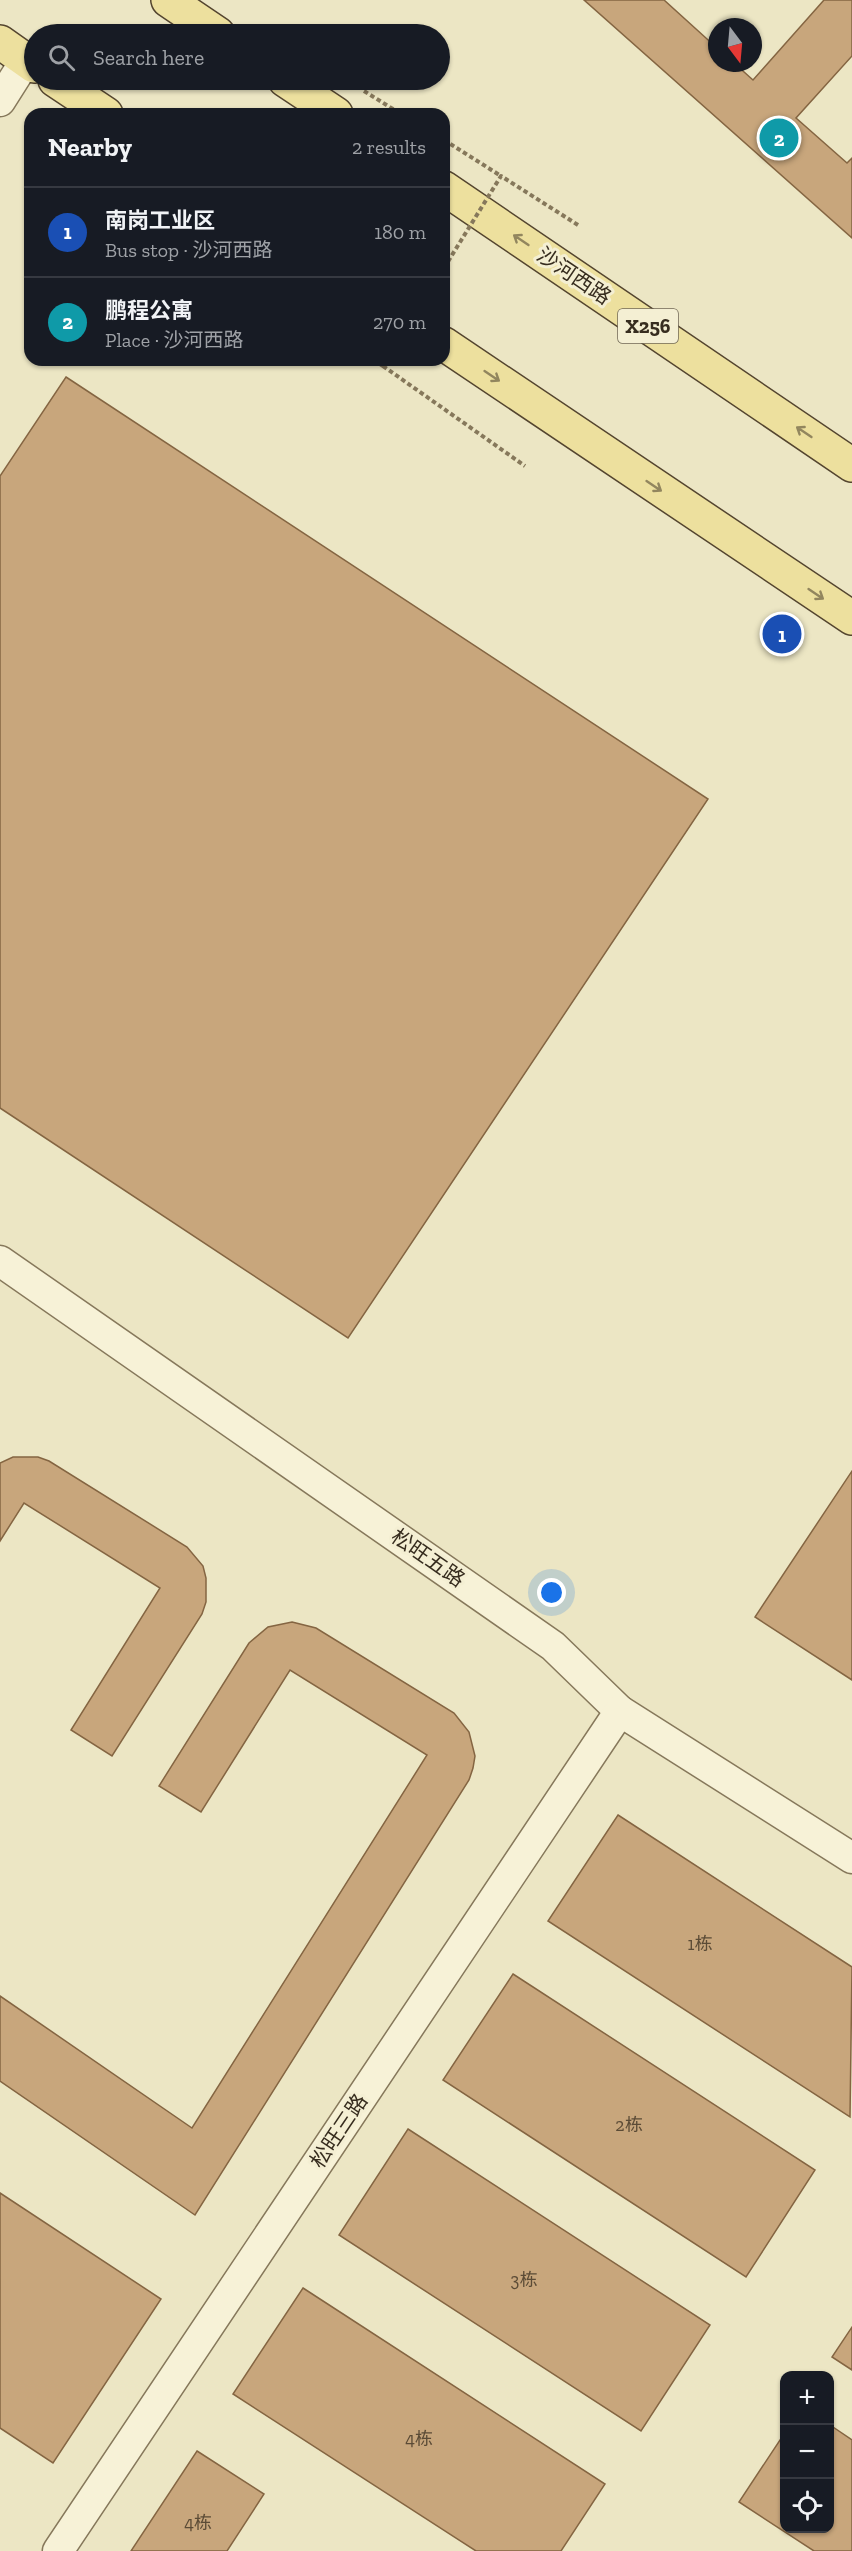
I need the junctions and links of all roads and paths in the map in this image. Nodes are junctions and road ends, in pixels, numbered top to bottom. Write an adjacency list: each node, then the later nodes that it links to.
1 (168, 0): 2 (main road)
2 (203, 24)
3 (20, 56): 7 (street)
4 (70, 90): 8 (main road)
5 (300, 90): 9 (main road)
6 (363, 90): 10 (path)
7 (0, 101)
8 (97, 108)
9 (327, 108)
10 (391, 108)
11 (450, 144): 12 (path)
12 (501, 176): 14 (path, bridge); 15 (path, bridge)
13 (450, 192): 18 (main road, 沙河西路 / X256, one-way to 13)
14 (578, 225)
15 (450, 258)
16 (450, 348): 20 (main road, one-way to 20)
17 (383, 366): 19 (path)
18 (852, 465)
19 (525, 466)
20 (852, 618)
21 (0, 1261): 22 (street, 松旺五路)
22 (620, 1711): 23 (street, 松旺五路); 24 (street, 松旺三路)
23 (852, 1858)
24 (58, 2551)

